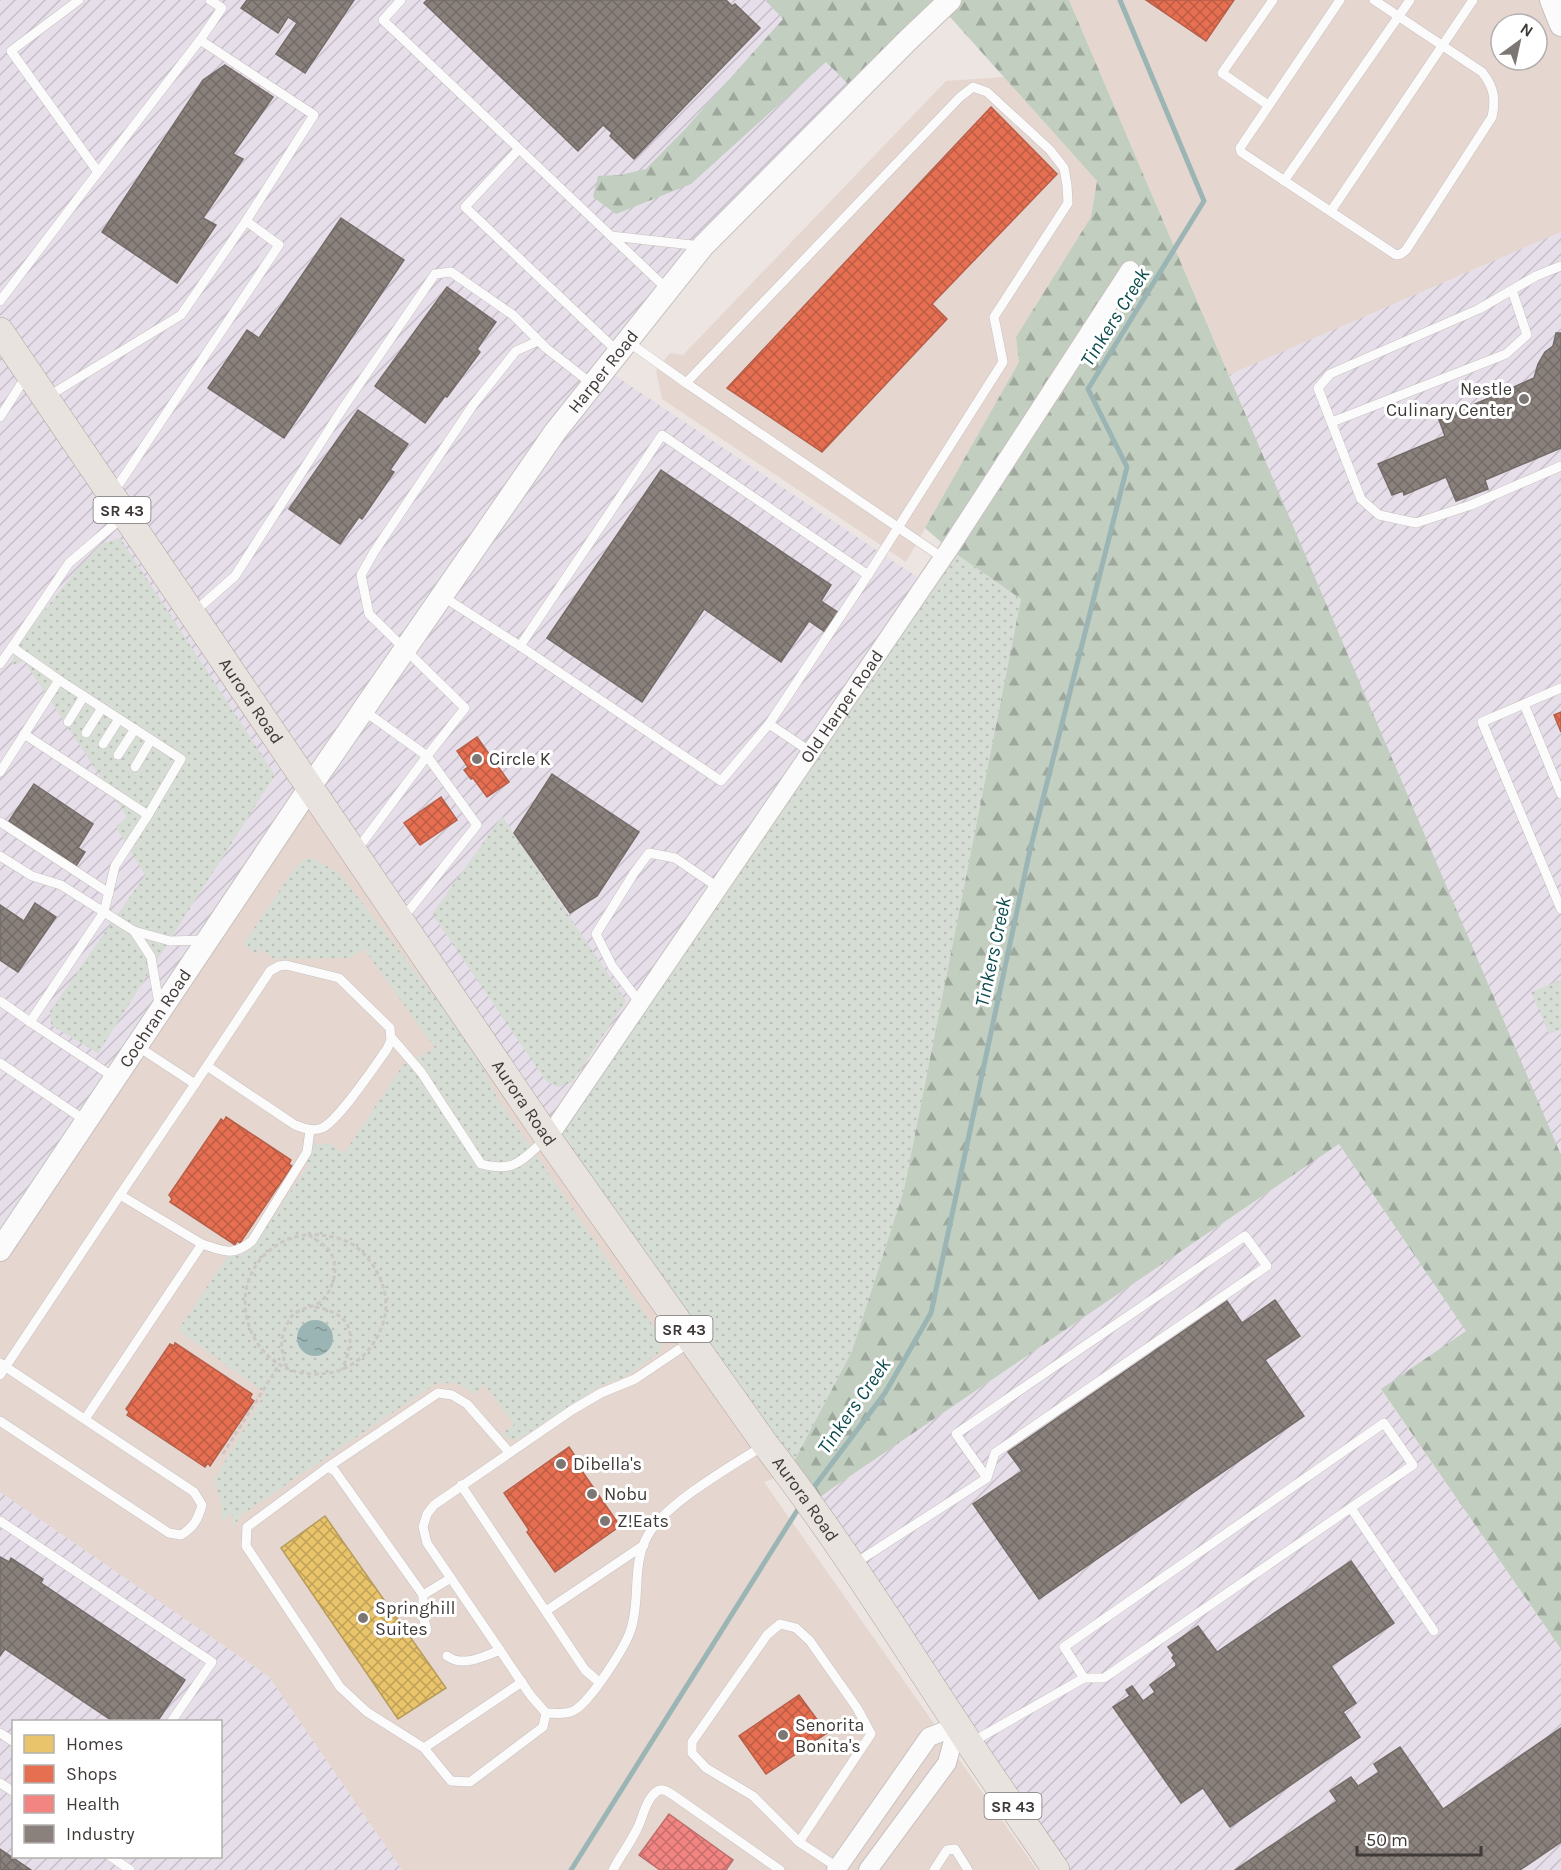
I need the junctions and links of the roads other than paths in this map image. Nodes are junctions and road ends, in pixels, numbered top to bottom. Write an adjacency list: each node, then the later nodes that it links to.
1 (79, 0): 17 (lane)
2 (210, 0): 13 (lane)
3 (401, 0): 16 (lane)
4 (950, 0): 22 (street, Harper Road)
5 (1273, 0): 15 (lane)
6 (1340, 0): 15 (lane)
7 (1374, 0): 11 (lane)
8 (1410, 0): 11 (lane)
9 (1473, 0): 14 (lane)
10 (1551, 0): 12 (street)
11 (1398, 16): 14 (lane); 18 (lane)
12 (1561, 25)
13 (200, 40): 17 (lane); 20 (lane)
14 (1442, 45): 19 (lane); 19 (lane)
15 (1268, 105): 18 (lane)
16 (519, 149): 21 (lane); 30 (lane)
17 (96, 175): 27 (lane)
18 (1284, 181): 19 (lane)
19 (1331, 211)
20 (246, 221): 34 (lane); 38 (lane)
21 (611, 236): 22 (lane); 25 (lane)
22 (703, 246): 25 (street, Harper Road)
23 (1561, 266): 26 (lane)
24 (1130, 270): 40 (street, Old Harper Road)
25 (668, 290): 30 (street, Harper Road)
26 (1512, 290): 36 (lane); 36 (lane)
27 (0, 301)
28 (0, 331): 31 (main road, Aurora Road / SR 43)
29 (538, 341): 33 (lane); 43 (lane); 46 (lane)
30 (623, 346): 32 (lane); 33 (street, Harper Road)
31 (29, 373): 34 (main road, Aurora Road / SR 43); 35 (lane)
32 (686, 383): 39 (lane); 39 (lane)
33 (593, 384): 42 (street, Harper Road)
34 (45, 398): 38 (main road, Aurora Road / SR 43)
35 (0, 417)
36 (1332, 422): 37 (lane)
37 (1561, 466)
38 (118, 505): 43 (main road, Aurora Road / SR 43); 45 (lane)
39 (898, 527): 40 (lane); 41 (lane)
40 (943, 558): 64 (street, Old Harper Road)
41 (868, 575): 44 (lane); 56 (lane)
42 (441, 596): 44 (lane); 46 (street, Harper Road)
43 (192, 613): 75 (main road, Aurora Road / SR 43)
44 (520, 646): 56 (lane)
45 (12, 647): 47 (lane); 48 (lane)
46 (405, 648): 53 (street, Harper Road); 67 (lane)
47 (0, 664)
48 (59, 680): 50 (lane); 59 (lane)
49 (1561, 688): 51 (lane)
50 (84, 696): 52 (lane); 55 (lane)
51 (1524, 704): 76 (lane); 83 (lane)
52 (102, 708): 54 (lane); 58 (lane)
53 (363, 710): 67 (lane); 75 (street, Harper Road)
54 (119, 719): 57 (lane); 62 (lane)
55 (68, 722)
56 (769, 724): 64 (lane)
57 (135, 729): 61 (lane); 66 (lane)
58 (86, 733)
59 (24, 734): 63 (lane); 71 (lane)
60 (56, 740): 63 (lane)
61 (151, 740): 70 (lane); 77 (lane)
62 (103, 744)
63 (50, 750): 68 (lane)
64 (811, 752): 81 (street, Old Harper Road)
65 (73, 753): 68 (lane)
66 (118, 755)
67 (427, 756): 79 (lane); 85 (lane)
68 (67, 762): 72 (lane)
69 (91, 763): 72 (lane)
70 (135, 767)
71 (0, 772)
72 (84, 773): 74 (lane)
73 (106, 774): 74 (lane)
74 (101, 784): 77 (lane)
75 (310, 787): 79 (main road, Aurora Road / SR 43); 87 (street, Cochran Road)
76 (1561, 794)
77 (148, 815): 82 (lane)
78 (0, 822): 82 (lane)
79 (355, 853): 85 (main road, Aurora Road / SR 43)
80 (0, 855): 84 (lane)
81 (718, 888): 89 (street, Old Harper Road); 89 (lane)
82 (109, 893): 84 (lane)
83 (1561, 909)
84 (104, 912): 86 (lane); 91 (lane)
85 (401, 921): 100 (main road, Aurora Road / SR 43)
86 (135, 931): 87 (lane); 90 (lane)
87 (208, 939): 90 (street, Cochran Road)
88 (0, 1001): 91 (lane)
89 (640, 1003): 100 (street, Old Harper Road)
90 (160, 1011): 93 (street, Cochran Road)
91 (30, 1022): 96 (lane)
92 (391, 1037): 95 (lane); 99 (lane); 100 (lane)
93 (136, 1046): 96 (street, Cochran Road); 97 (lane)
94 (0, 1063): 98 (lane)
95 (207, 1066): 97 (lane); 99 (lane)
96 (115, 1078): 98 (street, Cochran Road)
97 (195, 1084): 101 (lane)
98 (86, 1121): 103 (street, Cochran Road)
99 (310, 1130): 102 (lane)
100 (548, 1138): 104 (main road, Aurora Road / SR 43)
101 (120, 1195): 102 (lane); 105 (lane)
102 (201, 1244): 107 (lane)
103 (0, 1250)
104 (692, 1341): 109 (main road, Aurora Road / SR 43); 110 (lane)
105 (3, 1364): 106 (lane); 107 (lane)
106 (0, 1375)
107 (85, 1419): 108 (lane)
108 (0, 1421)
109 (765, 1444): 116 (lane); 117 (main road, Aurora Road / SR 43)
110 (509, 1452): 111 (lane); 113 (lane)
111 (328, 1467): 119 (lane); 131 (lane)
112 (987, 1478): 112 (lane); 117 (lane)
113 (461, 1485): 118 (lane); 120 (lane)
114 (1351, 1508): 122 (lane); 125 (lane); 125 (lane)
115 (0, 1521): 129 (lane)
116 (644, 1545): 120 (lane); 127 (lane)
117 (852, 1566): 130 (main road, Aurora Road / SR 43)
118 (451, 1578): 119 (lane); 123 (lane)
119 (423, 1595): 121 (lane)
120 (546, 1611): 127 (lane)
121 (427, 1630)
122 (1434, 1631)
123 (500, 1650): 124 (lane); 126 (lane)
124 (447, 1656)
125 (1084, 1678): 130 (lane)
126 (522, 1682): 128 (lane); 131 (lane)
127 (599, 1682): 128 (lane)
128 (546, 1713): 131 (lane)
129 (172, 1720)
130 (964, 1734): 135 (street); 138 (street); 141 (main road, Aurora Road / SR 43)
131 (424, 1748)
132 (799, 1842): 132 (lane); 135 (lane)
133 (111, 1858): 136 (lane)
134 (775, 1869): 137 (lane)
135 (839, 1869)
136 (129, 1870)
137 (613, 1870)
138 (868, 1870)
139 (934, 1870): 140 (lane)
140 (968, 1870)
141 (1056, 1870)

